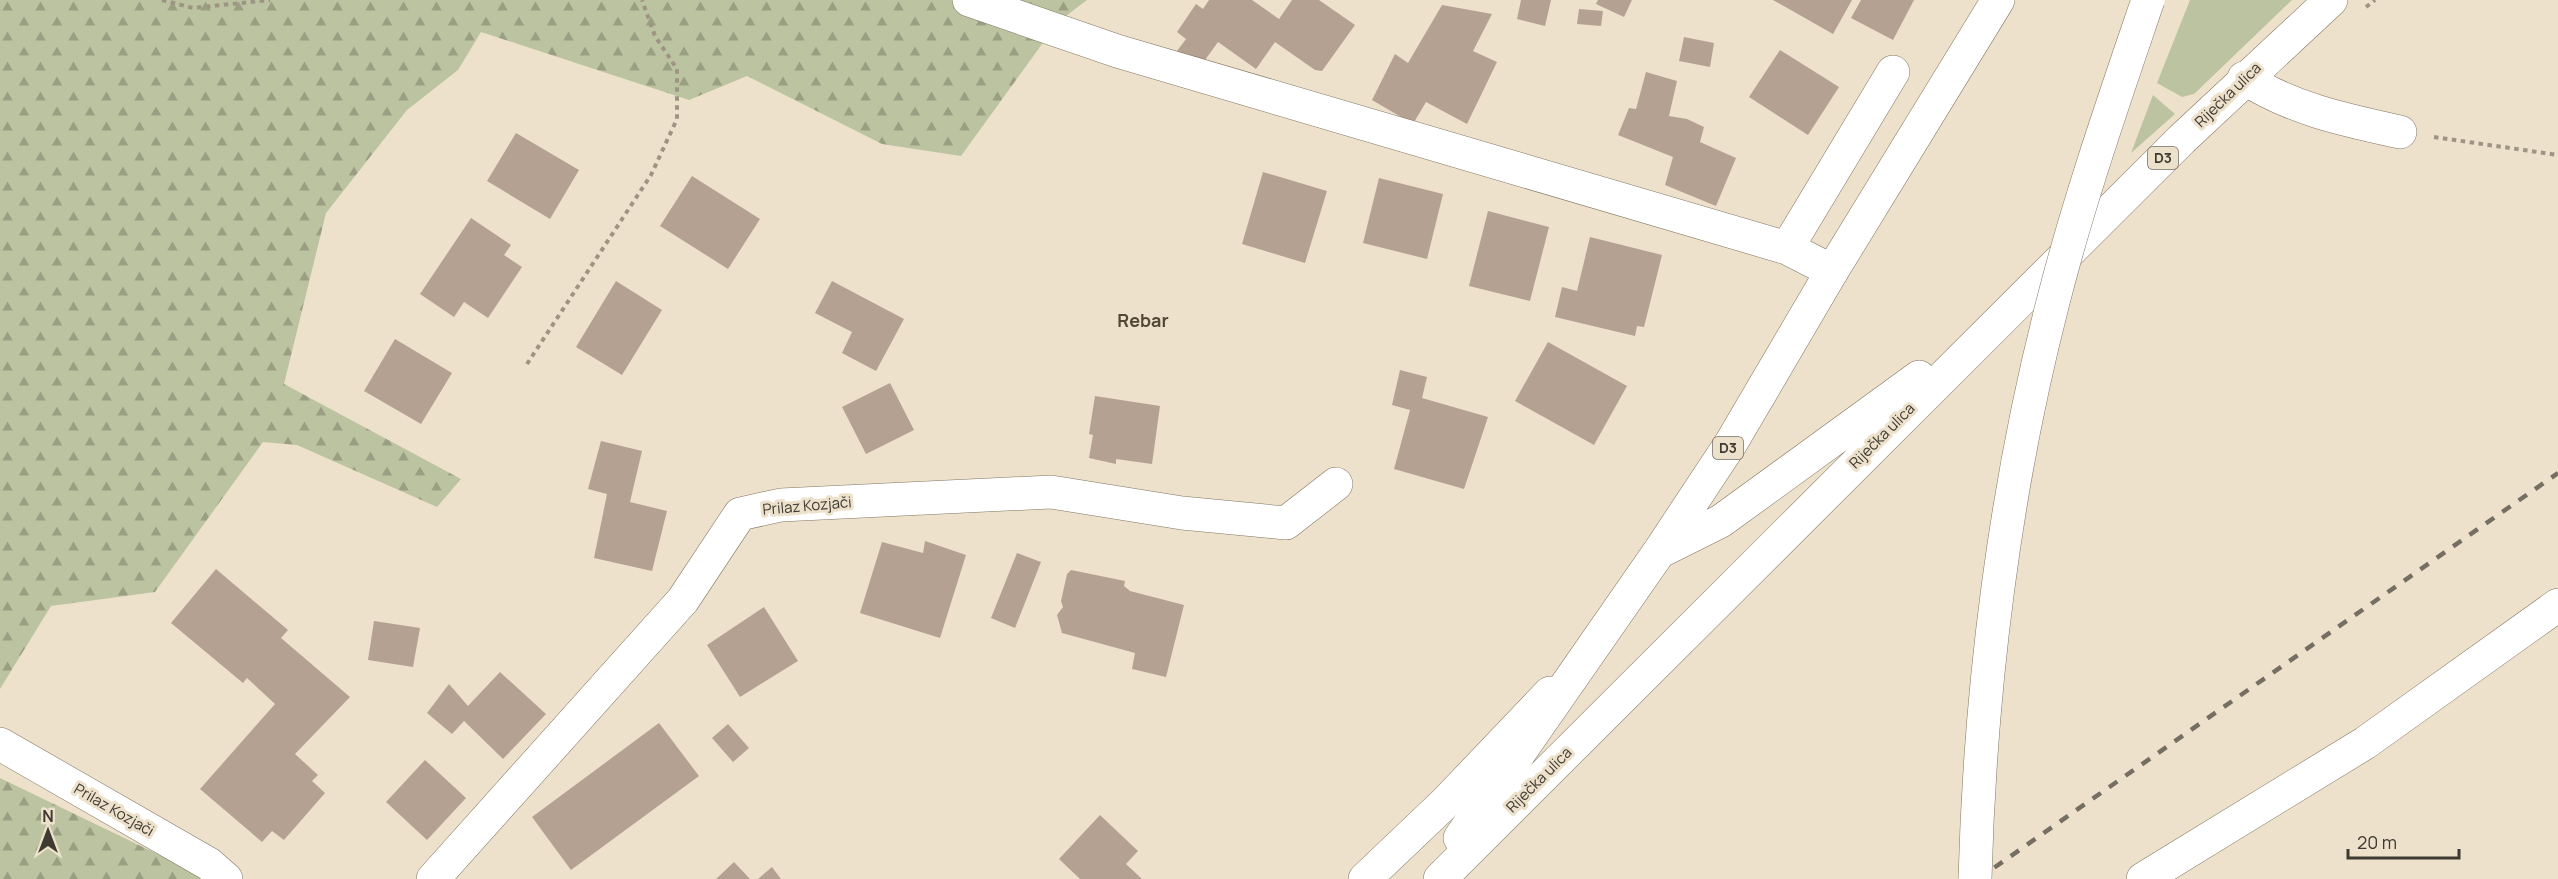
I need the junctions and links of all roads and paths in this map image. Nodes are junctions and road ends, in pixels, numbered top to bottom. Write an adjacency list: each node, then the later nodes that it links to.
1 (162, 0): 2 (path)
2 (270, 0)
3 (642, 0): 15 (path)
4 (969, 0): 12 (street)
5 (1998, 0): 13 (street, Riječka ulica / D3)
6 (2148, 0): 26 (street, bridge)
7 (2331, 0): 9 (street, Riječka ulica / D3)
8 (1893, 72): 12 (street)
9 (2244, 78): 10 (street); 14 (street, Riječka ulica / D3)
10 (2400, 132): 11 (path)
11 (2558, 155)
12 (1787, 248): 13 (street)
13 (1832, 271): 17 (street, Riječka ulica / D3)
14 (1998, 320): 17 (street); 25 (street, Riječka ulica / D3)
15 (527, 364)
16 (1336, 484): 22 (street, Prilaz Kozjači)
17 (1659, 552): 19 (street, Riječka ulica / D3)
18 (2558, 605): 27 (street)
19 (1588, 652): 23 (street, Riječka ulica); 24 (street, Riječka ulica / D3)
20 (0, 744): 21 (street, Prilaz Kozjači)
21 (226, 879)
22 (433, 879)
23 (1365, 879)
24 (1432, 879)
25 (1440, 879)
26 (1975, 879)
27 (2143, 879)

